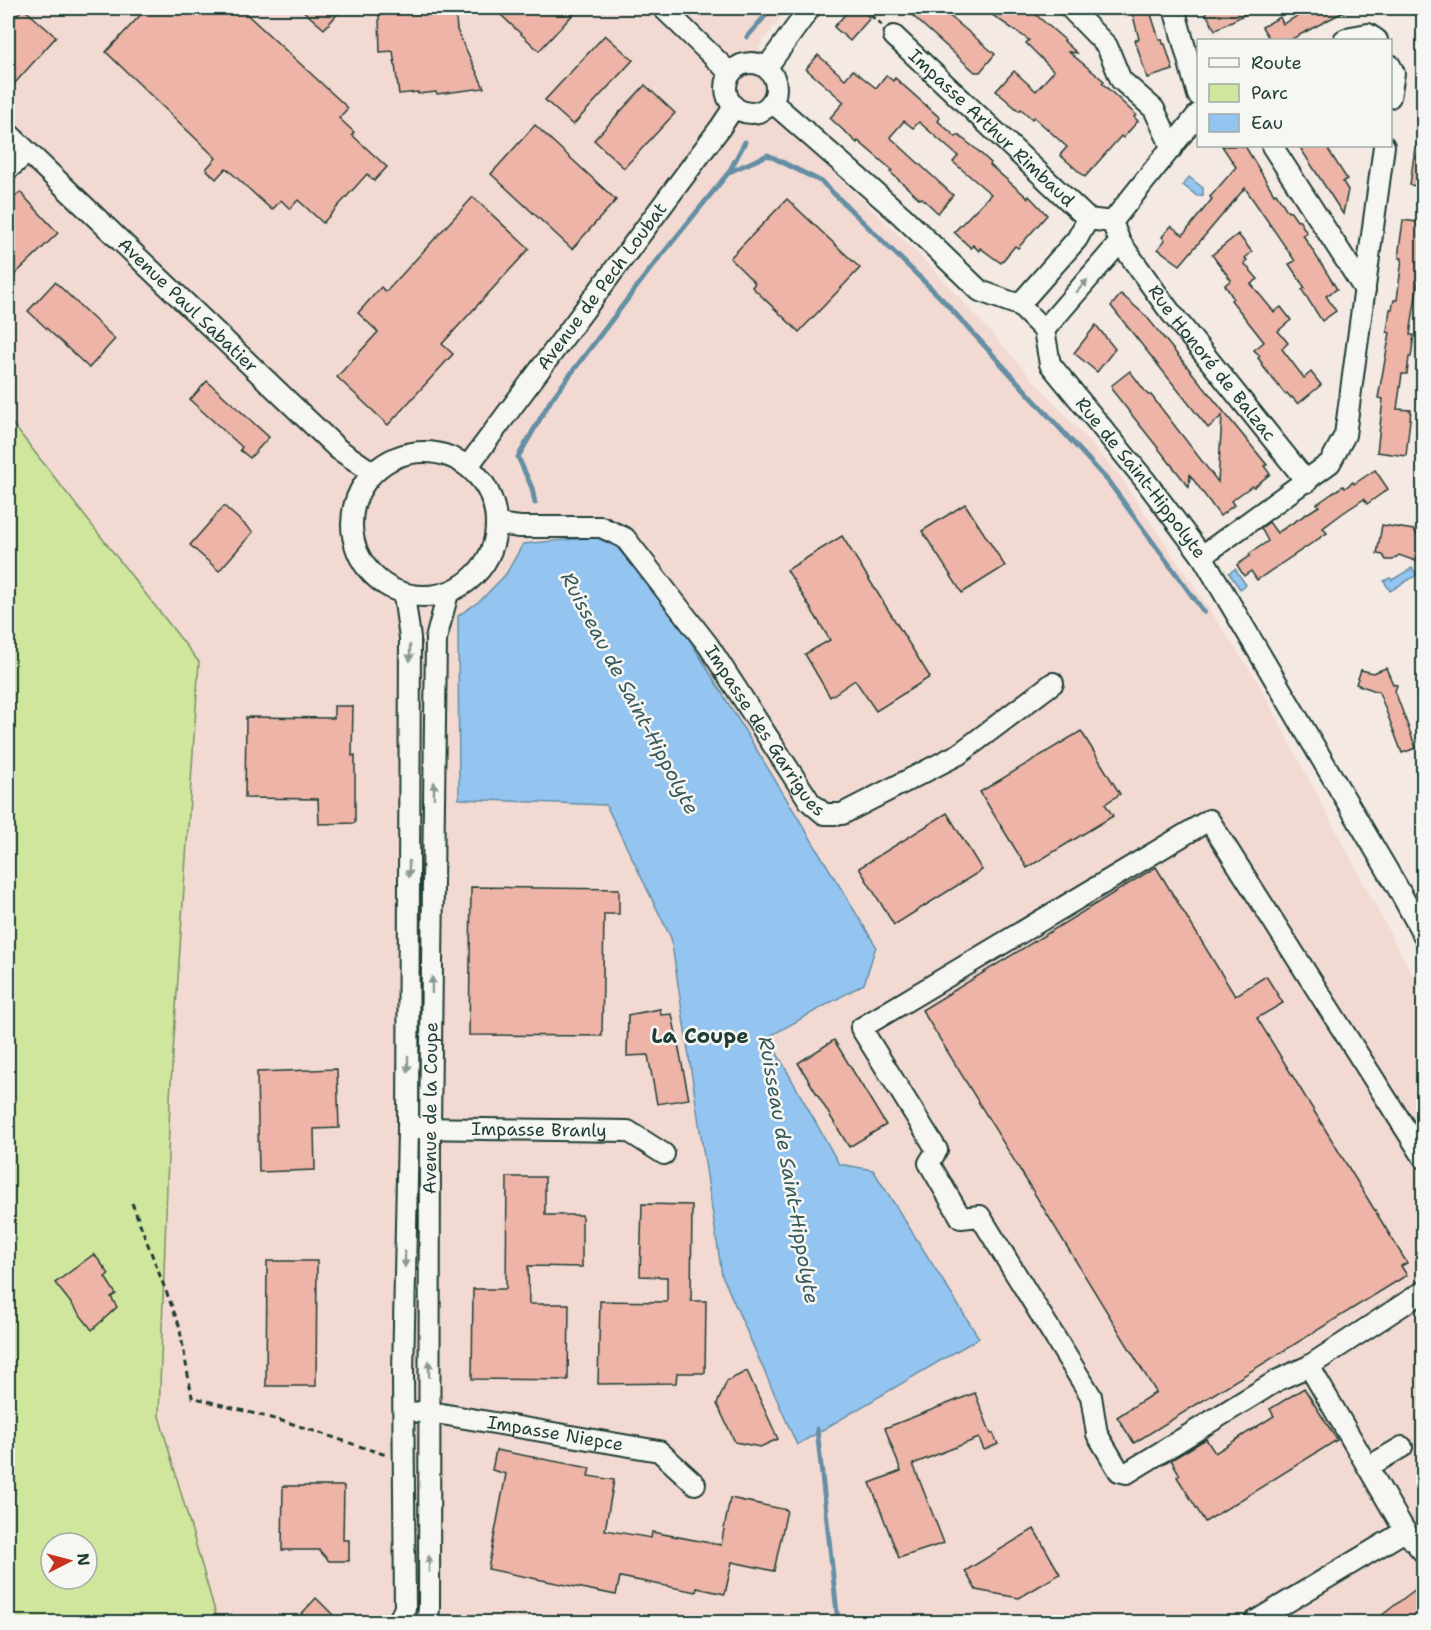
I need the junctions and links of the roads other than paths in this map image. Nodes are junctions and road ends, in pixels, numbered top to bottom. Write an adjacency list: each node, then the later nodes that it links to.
1 (663, 8): 10 (street)
2 (810, 8): 8 (street)
3 (1070, 8): 17 (street)
4 (1174, 8): 12 (street)
5 (894, 36): 22 (street, Impasse Arthur Rimbaud)
6 (1346, 39): 7 (street)
7 (1376, 39)
8 (766, 67): 10 (street); 13 (street)
9 (1392, 69): 11 (street)
10 (730, 73): 14 (street)
11 (1392, 85)
12 (1197, 91)
13 (772, 102): 14 (street); 26 (street)
14 (734, 107): 28 (street, Avenue de Pech Loubat)
15 (1197, 115): 17 (street)
16 (8, 133): 20 (street, Avenue Paul Sabatier)
17 (1172, 147): 23 (street)
18 (1273, 147): 25 (street)
19 (1384, 147): 25 (street)
20 (27, 153): 21 (street); 29 (street, Avenue Paul Sabatier)
21 (8, 170)
22 (1089, 219): 23 (street); 26 (street)
23 (1112, 222): 24 (street, Rue Honoré de Balzac)
24 (1120, 242): 27 (street, one-way to 24); 30 (street, Rue Honoré de Balzac)
25 (1365, 290): 30 (street)
26 (1019, 305): 27 (street)
27 (1044, 330): 32 (street, Rue de Saint-Hippolyte)
28 (468, 466): 29 (street); 31 (street)
29 (372, 472): 34 (street)
30 (1307, 482): 32 (street)
31 (497, 524): 33 (street); 35 (street, Impasse des Garrigues)
32 (1202, 556): 36 (street, Rue de Saint-Hippolyte)
33 (448, 593): 34 (street); 37 (street, Avenue de la Coupe, one-way to 33)
34 (404, 595): 38 (street, Avenue de la Coupe, one-way to 38)
35 (1053, 683)
36 (1424, 936)
37 (430, 1128): 38 (street, Impasse Branly); 39 (street, Impasse Branly); 44 (street, Avenue de la Coupe, one-way to 37)
38 (408, 1129): 43 (street, Avenue de la Coupe, one-way to 43)
39 (664, 1154)
40 (1424, 1158): 42 (street)
41 (1424, 1291): 42 (street)
42 (1310, 1366): 46 (street)
43 (404, 1412): 44 (street, Impasse Niepce); 50 (street, Avenue de la Coupe)
44 (430, 1412): 47 (street, Impasse Niepce); 51 (street, Avenue de la Coupe, one-way to 44)
45 (1402, 1447): 46 (street)
46 (1368, 1467): 48 (street)
47 (694, 1484)
48 (1405, 1531): 49 (street); 52 (street)
49 (1424, 1553)
50 (398, 1623)
51 (427, 1623)
52 (1254, 1623)

